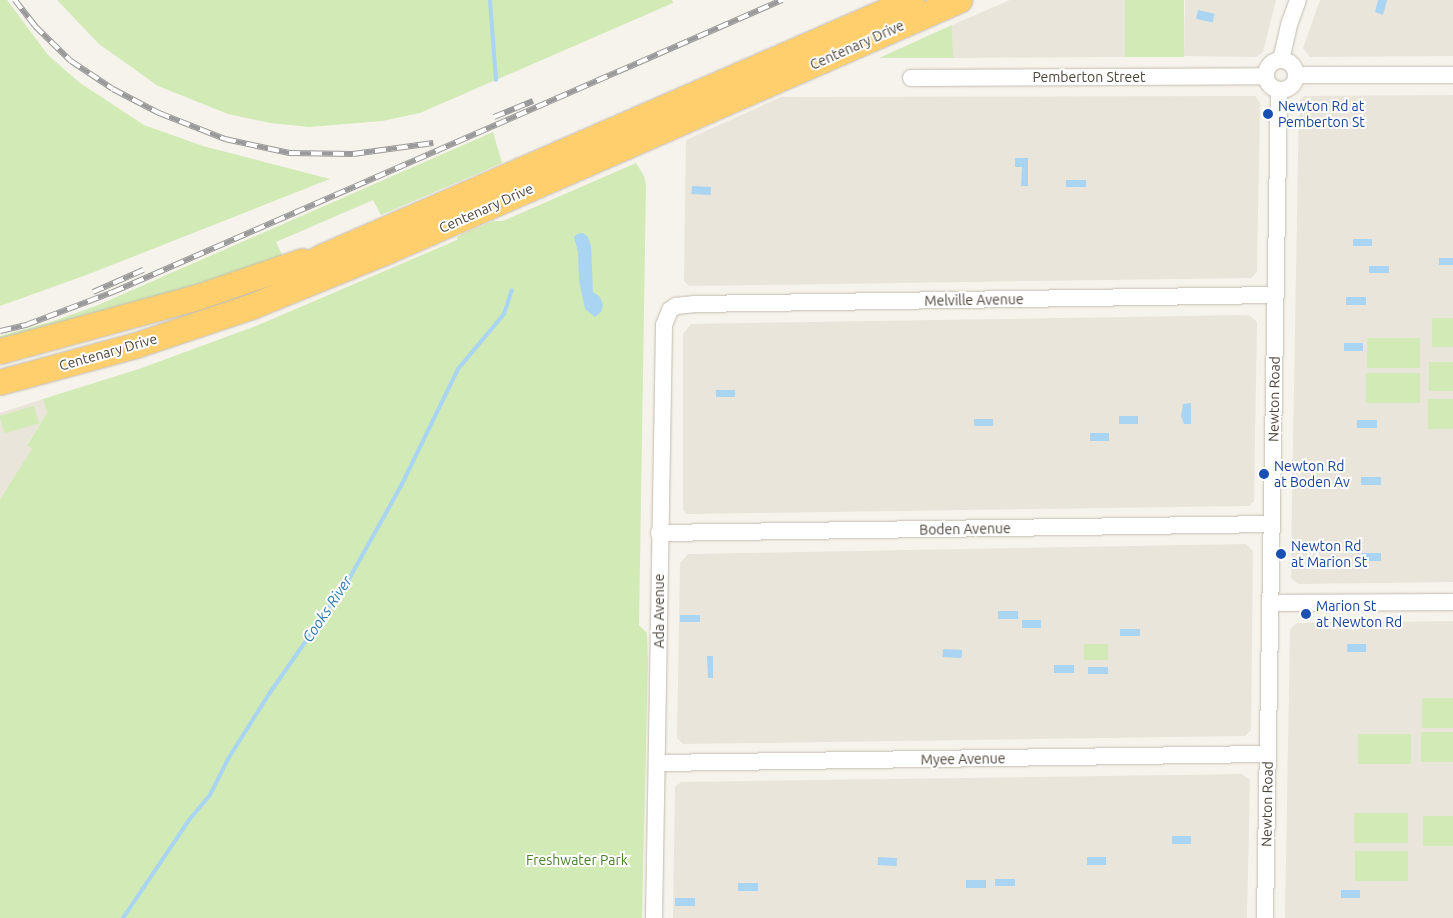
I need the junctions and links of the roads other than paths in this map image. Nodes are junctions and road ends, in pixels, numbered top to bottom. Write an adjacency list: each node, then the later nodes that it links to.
1 (911, 0): 10 (highway, Centenary Drive)
2 (959, 0): 10 (highway, Centenary Drive)
3 (1298, 0): 4 (street)
4 (1281, 60): 5 (street); 7 (street)
5 (1296, 75): 6 (street); 9 (street)
6 (1453, 75)
7 (1266, 76): 8 (street, Pemberton Street); 9 (street)
8 (911, 78)
9 (1279, 90): 12 (street, Newton Road)
10 (538, 174): 11 (highway, Centenary Drive)
11 (321, 267): 14 (highway); 15 (highway, Centenary Drive); 18 (highway)
12 (1276, 295): 13 (street, Melville Avenue); 19 (street, Newton Road)
13 (673, 307): 20 (street, Ada Avenue)
14 (0, 350)
15 (37, 364): 16 (highway, Centenary Drive); 17 (highway, Centenary Drive)
16 (0, 365)
17 (0, 382)
18 (0, 398)
19 (1272, 524): 20 (street, Boden Avenue); 22 (street, Newton Road)
20 (659, 533): 24 (street, Ada Avenue)
21 (1453, 602): 22 (street)
22 (1270, 603): 23 (street, Newton Road)
23 (1268, 754): 24 (street, Myee Avenue); 26 (street, Newton Road)
24 (658, 763): 25 (street, Ada Avenue)
25 (654, 918)
26 (1265, 918)

